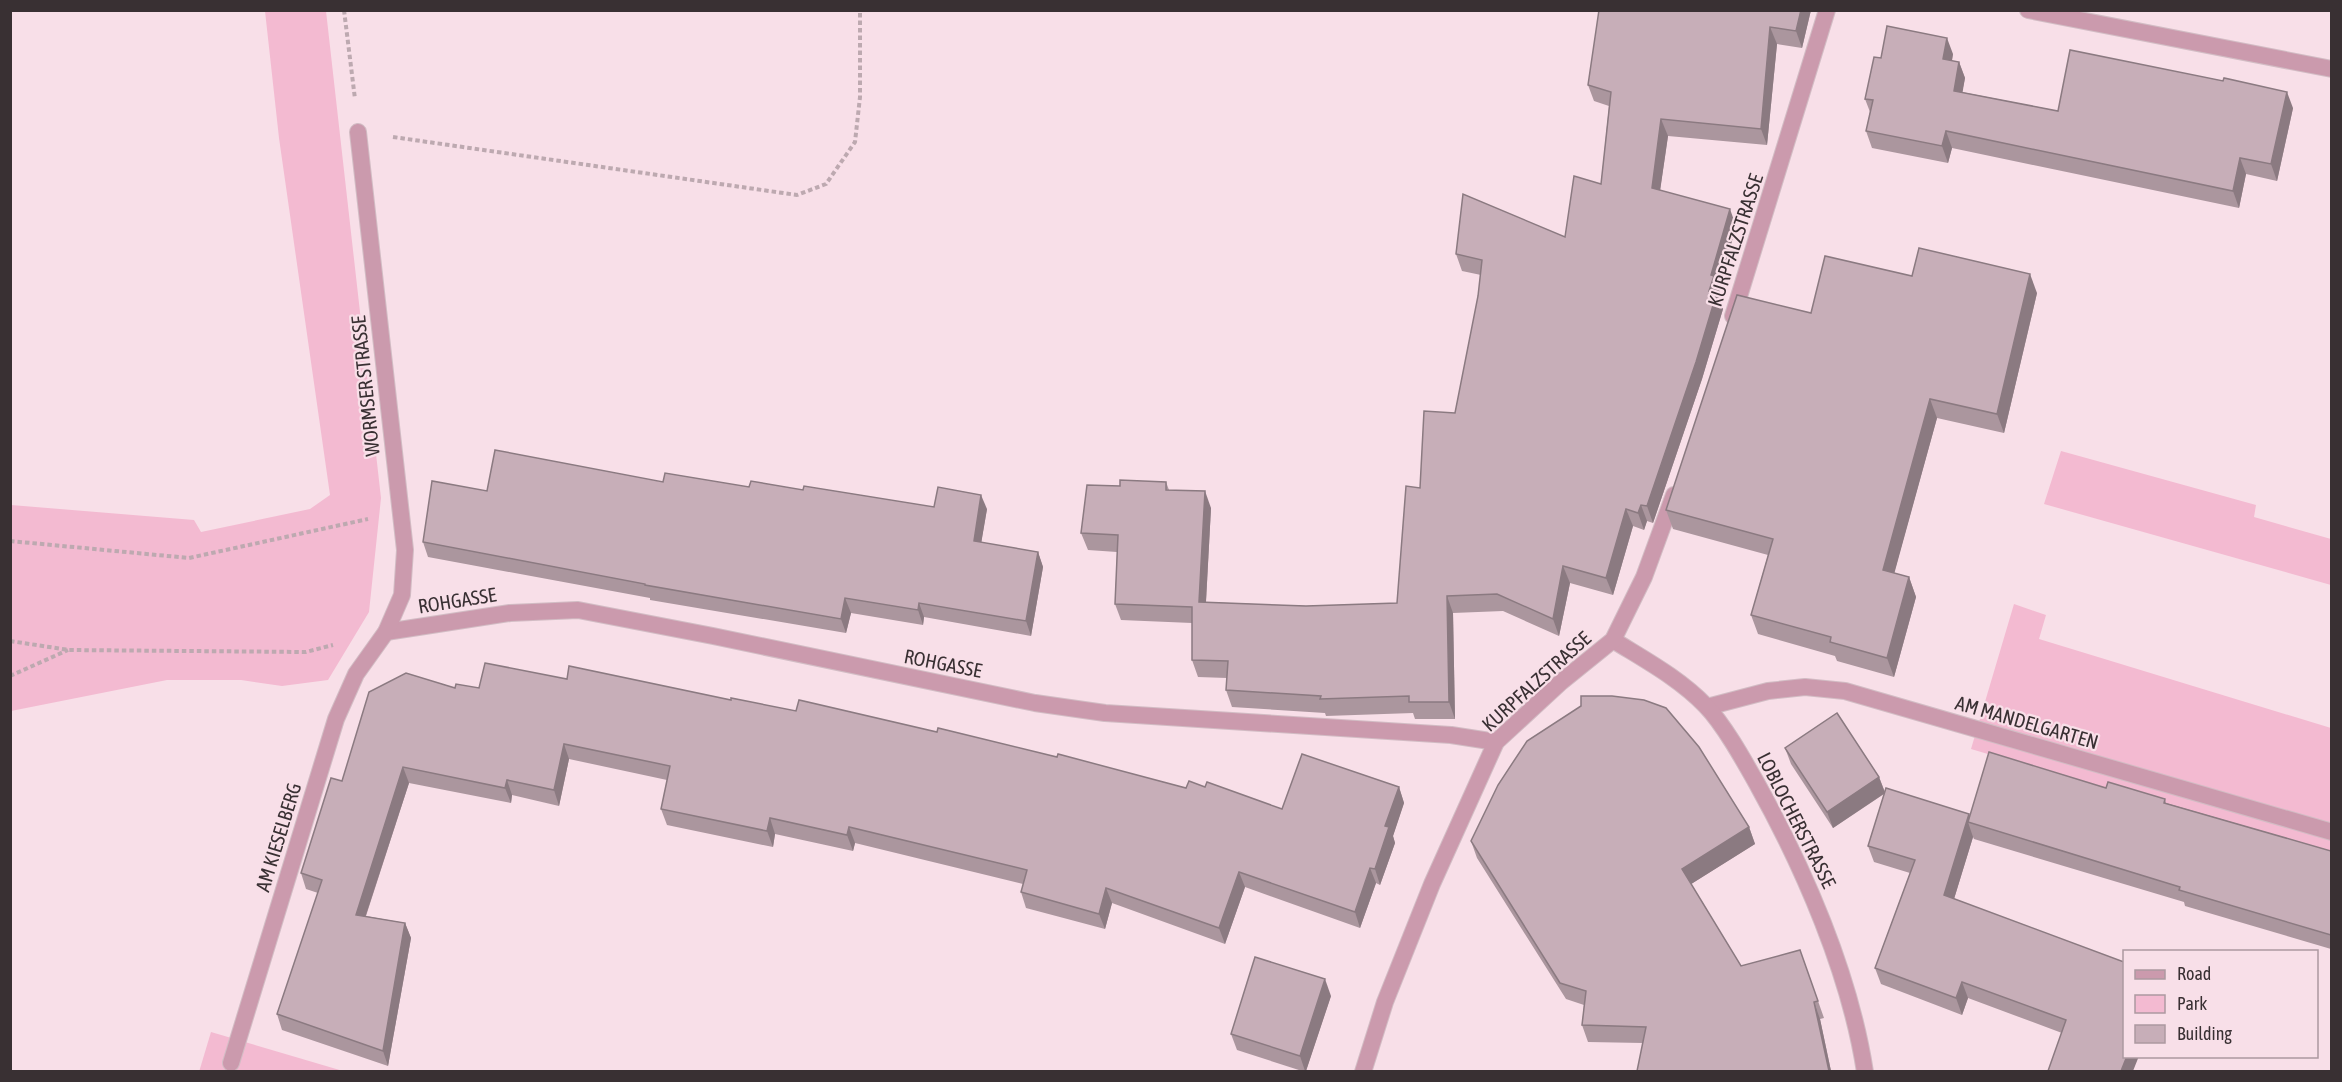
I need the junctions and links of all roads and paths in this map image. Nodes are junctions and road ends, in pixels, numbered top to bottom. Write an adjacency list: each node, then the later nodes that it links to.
1 (344, 10): 6 (path)
2 (860, 10): 6 (path)
3 (1827, 10): 7 (street, KURPFALZSTRASSE)
4 (2028, 10): 5 (street)
5 (2331, 69)
6 (358, 132): 9 (street, WORMSER STRASSE)
7 (1726, 337)
8 (1678, 482): 12 (street, KURPFALZSTRASSE)
9 (401, 512): 10 (path); 11 (street, WORMSER STRASSE)
10 (10, 541)
11 (386, 632): 14 (path); 17 (street, ROHGASSE); 19 (street, AM KIESELBERG)
12 (1613, 640): 16 (street, LOBLOCHERSTRASSE); 17 (street, KURPFALZSTRASSE)
13 (10, 641): 14 (path)
14 (69, 650): 15 (path)
15 (10, 676)
16 (1707, 707): 18 (street, AM MANDELGARTEN); 21 (street, LOBLOCHERSTRASSE)
17 (1496, 742): 20 (street, KURPFALZSTRASSE)
18 (2331, 832)
19 (231, 1063)
20 (1363, 1071)
21 (1865, 1071)

